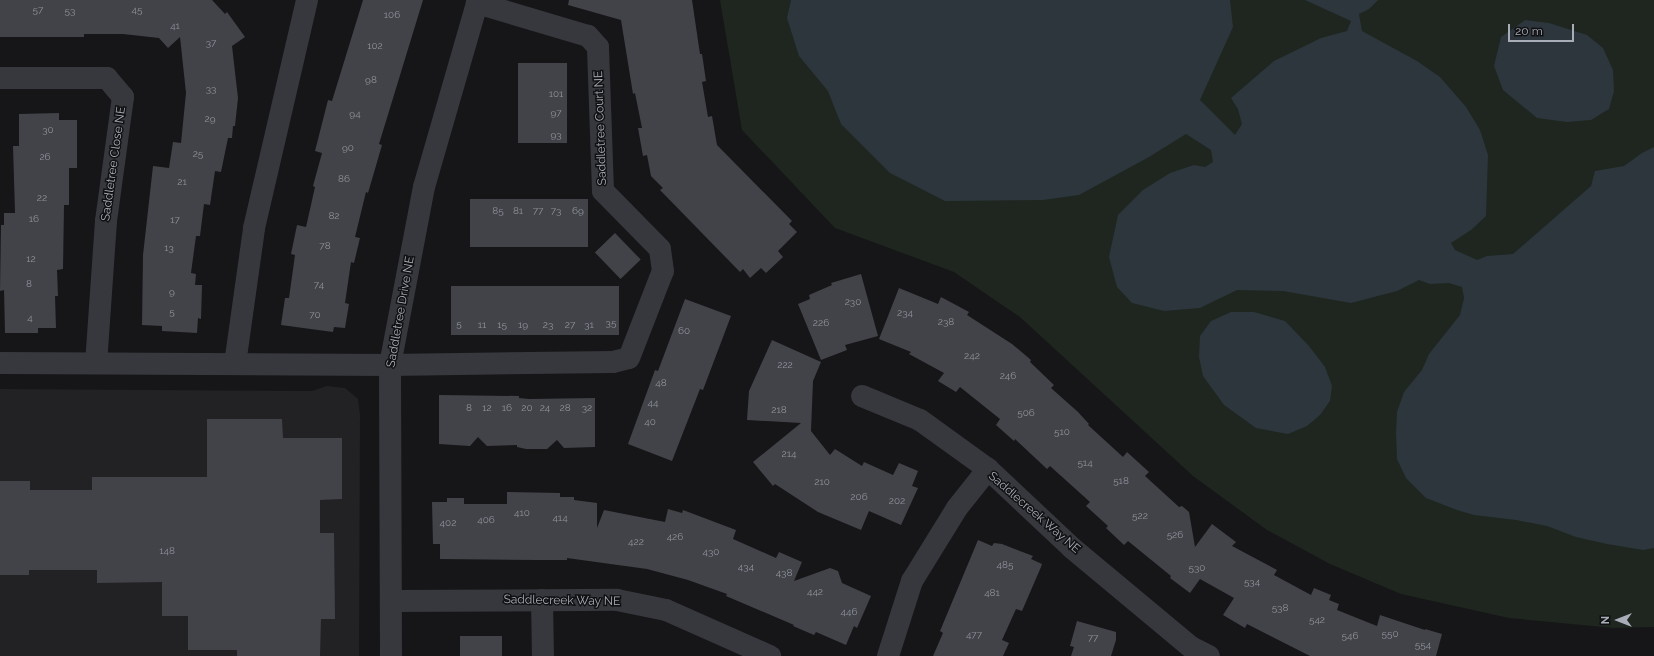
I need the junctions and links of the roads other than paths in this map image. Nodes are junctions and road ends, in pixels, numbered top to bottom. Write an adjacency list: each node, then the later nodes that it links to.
1 (307, 0): 6 (street)
2 (477, 2): 7 (street, Saddletree Drive NE); 7 (street, Saddletree Court NE)
3 (0, 78): 5 (street, Saddletree Close NE)
4 (0, 363): 5 (street)
5 (96, 363): 6 (street)
6 (235, 364): 7 (street)
7 (390, 365): 11 (street, Saddletree Drive NE)
8 (862, 396): 9 (street)
9 (988, 469): 13 (street, Saddlecreek Way NE); 17 (street, Saddlecreek Way NE)
10 (542, 600): 11 (street, Saddlecreek Way NE); 12 (street, Saddlecreek Way NE); 15 (street)
11 (391, 601): 14 (street, Saddletree Drive NE)
12 (731, 648): 16 (street, Saddlecreek Way NE)
13 (1195, 653)
14 (391, 656)
15 (542, 656)
16 (770, 656)
17 (888, 656)

